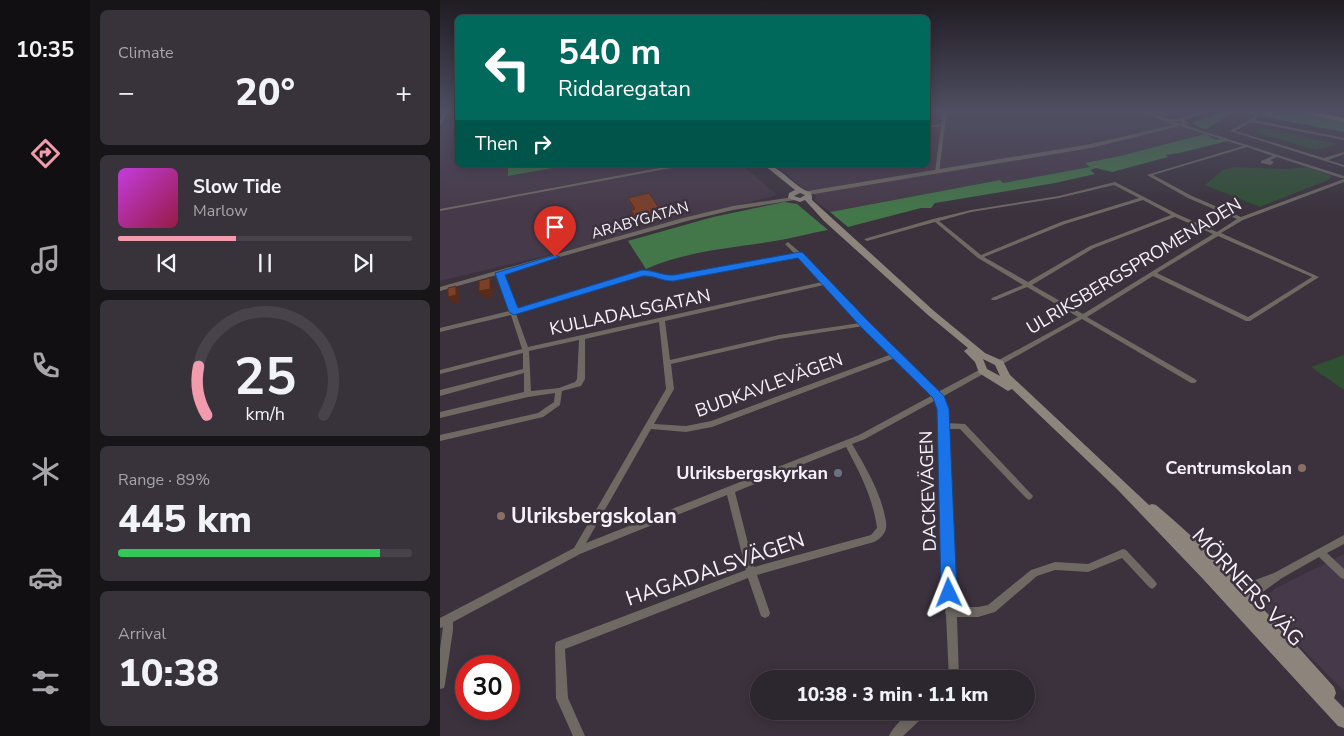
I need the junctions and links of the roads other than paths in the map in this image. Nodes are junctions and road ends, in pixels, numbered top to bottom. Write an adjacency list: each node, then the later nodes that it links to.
1 (940, 145): 12 (street)
2 (1095, 145): 12 (street)
3 (1277, 145): 7 (street)
4 (1246, 146): 6 (street); 22 (street)
5 (1344, 153): 7 (street)
6 (1277, 156): 8 (street); 14 (street)
7 (1323, 160): 9 (street)
8 (1269, 161)
9 (1344, 166)
10 (671, 167): 19 (street)
11 (769, 167): 13 (main road, MÖRNERS VÄG)
12 (937, 172): 15 (street)
13 (777, 174): 15 (main road, MÖRNERS VÄG); 16 (main road, MÖRNERS VÄG)
14 (1344, 178): 22 (street, ULRIKSBERGSPROMENADEN)
15 (807, 194): 16 (main road); 16 (main road); 21 (main road, MÖRNERS VÄG)
16 (793, 197): 18 (street, ARABYGATAN); 21 (main road, MÖRNERS VÄG)
17 (1143, 198): 20 (street); 23 (street); 28 (street)
18 (761, 203): 29 (street, ARABYGATAN)
19 (440, 210)
20 (1175, 215): 24 (street); 32 (street)
21 (827, 219): 36 (main road, MÖRNERS VÄG)
22 (1241, 219): 24 (street, ULRIKSBERGSPROMENADEN)
23 (935, 220): 25 (street); 28 (street)
24 (1216, 233): 30 (street, ULRIKSBERGSPROMENADEN); 30 (street)
25 (867, 239)
26 (788, 244): 27 (street)
27 (800, 255): 31 (street); 35 (street)
28 (980, 257): 32 (street)
29 (499, 273): 33 (street, ARABYGATAN); 35 (street)
30 (1152, 273): 37 (street, ULRIKSBERGSPROMENADEN)
31 (826, 284): 38 (street, KULLADALSGATAN); 39 (street)
32 (1026, 285): 34 (street); 37 (street)
33 (440, 289)
34 (994, 299)
35 (514, 312): 40 (street); 42 (street)
36 (931, 313): 45 (main road, MÖRNERS VÄG); 47 (main road, MÖRNERS VÄG)
37 (1082, 317): 45 (street, ULRIKSBERGSPROMENADEN); 49 (street)
38 (662, 320): 41 (street, KULLADALSGATAN); 44 (street)
39 (865, 324): 43 (street); 44 (street)
40 (440, 330)
41 (582, 337): 42 (street, KULLADALSGATAN); 50 (street)
42 (526, 350): 46 (street); 48 (street, KULLADALSGATAN)
43 (896, 355): 53 (street); 55 (street, BUDKAVLEVÄGEN)
44 (668, 363): 55 (street)
45 (997, 364): 47 (main road); 47 (main road); 57 (main road, MÖRNERS VÄG)
46 (527, 370): 51 (street); 52 (street)
47 (984, 370): 53 (street); 57 (main road, MÖRNERS VÄG)
48 (440, 372)
49 (1193, 380)
50 (559, 390): 52 (street); 58 (street)
51 (440, 393)
52 (528, 394): 54 (street)
53 (938, 396): 56 (street, DACKEVÄGEN); 59 (street)
54 (440, 415)
55 (649, 426): 64 (street)
56 (944, 426): 62 (street); 70 (street, DACKEVÄGEN)
57 (1064, 434): 60 (main road, MÖRNERS VÄG)
58 (440, 438)
59 (848, 444): 61 (street); 66 (street, HAGADALSVÄGEN)
60 (1121, 485): 69 (main road, MÖRNERS VÄG); 77 (main road, MÖRNERS VÄG)
61 (730, 490): 64 (street); 66 (street)
62 (1029, 496)
63 (1344, 539): 65 (street)
64 (577, 550): 72 (street)
65 (1320, 552): 67 (street); 69 (street)
66 (751, 572): 71 (street); 78 (street, HAGADALSVÄGEN)
67 (1344, 575)
68 (1152, 584): 70 (street)
69 (1241, 595): 75 (main road, MÖRNERS VÄG)
70 (950, 612): 73 (street, DACKEVÄGEN)
71 (765, 613)
72 (444, 622): 74 (street)
73 (953, 670)
74 (440, 684)
75 (1344, 711)
76 (910, 720): 79 (street)
77 (1344, 720)
78 (579, 736)
79 (896, 736)

